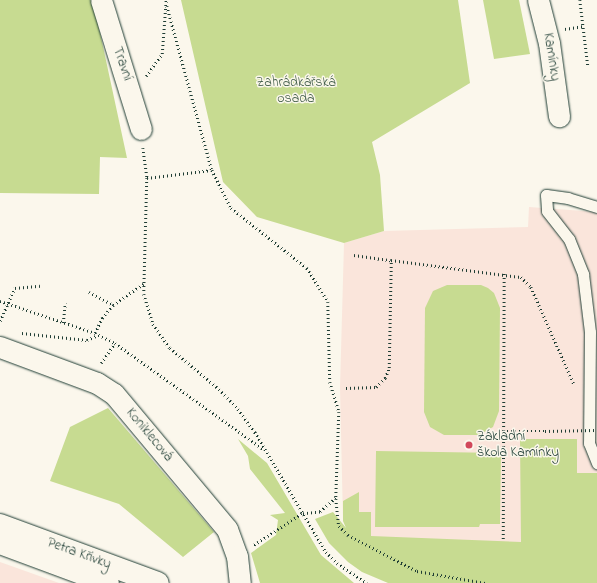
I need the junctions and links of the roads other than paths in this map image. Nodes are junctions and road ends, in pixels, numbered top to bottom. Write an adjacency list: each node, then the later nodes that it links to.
1 (101, 0): 4 (street, Travní)
2 (538, 0): 3 (street, Kamínky)
3 (559, 116)
4 (141, 129)
5 (597, 207): 7 (lane)
6 (0, 347): 12 (street, Koniklecová)
7 (597, 463)
8 (0, 525): 11 (street, Petra Křivky)
9 (0, 543): 10 (street, Petra Křivky)
10 (108, 583)
11 (158, 583)
12 (240, 583)

